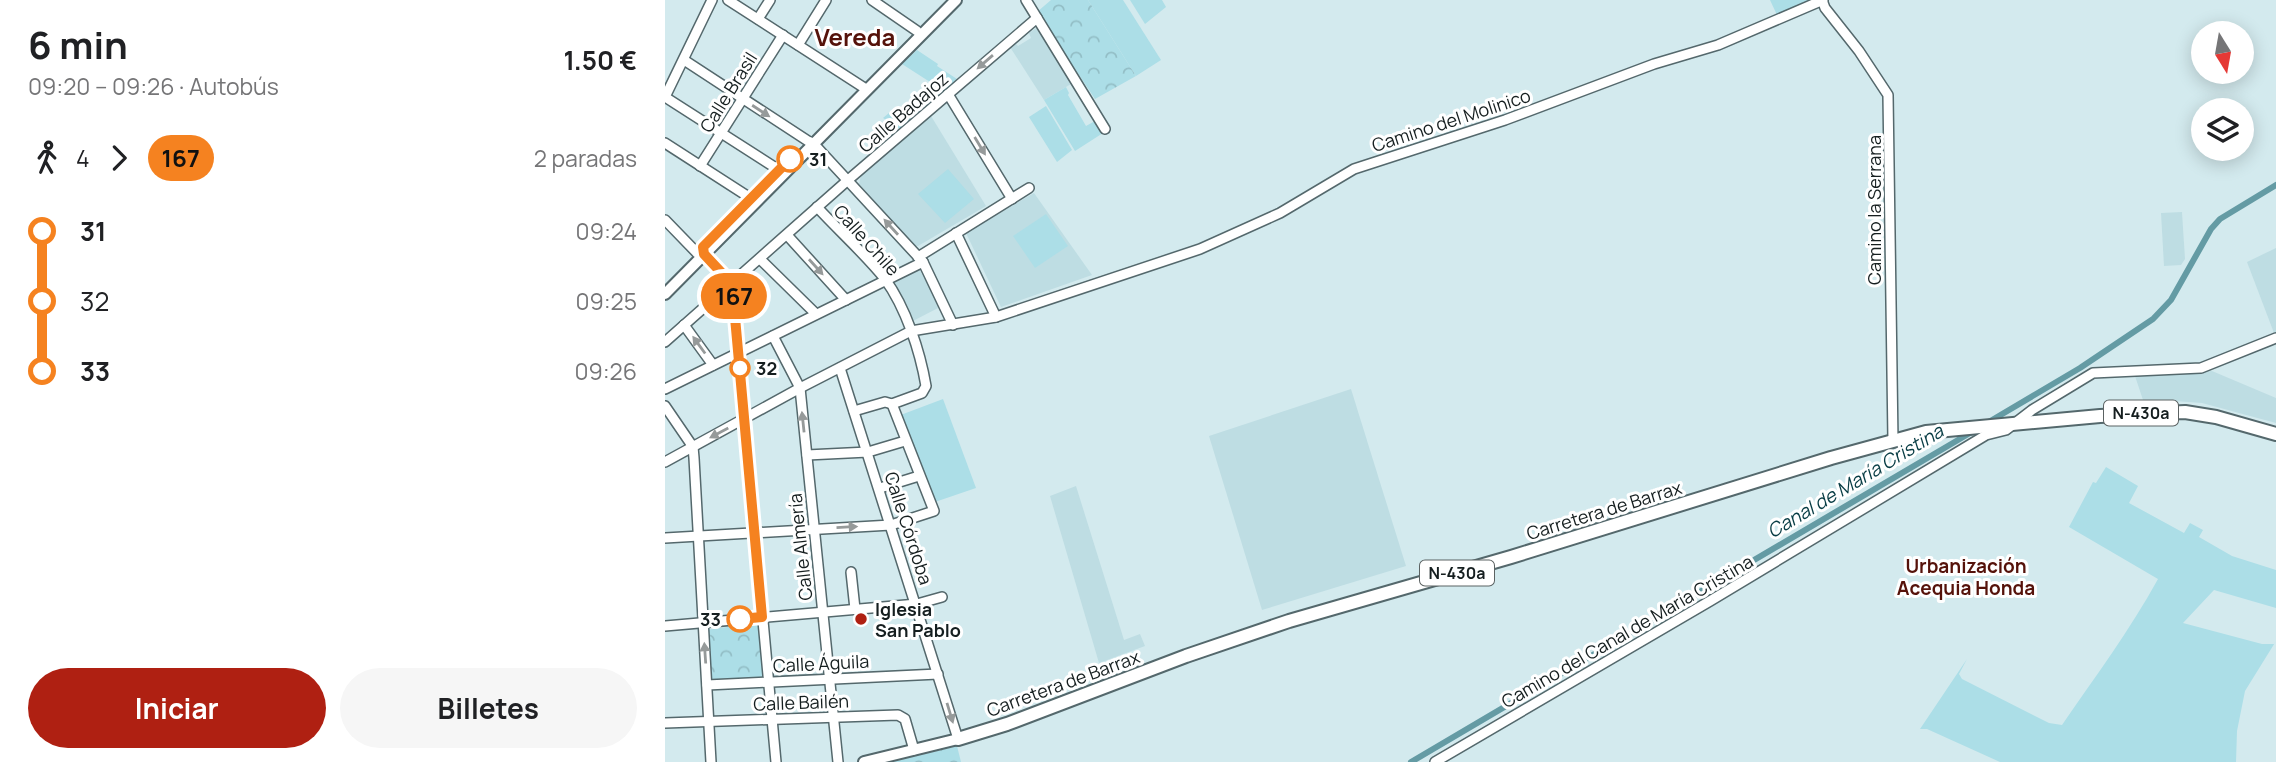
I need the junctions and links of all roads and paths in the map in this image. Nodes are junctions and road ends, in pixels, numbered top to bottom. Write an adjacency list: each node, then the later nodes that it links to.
1 (712, 0): 15 (street)
2 (728, 0): 11 (street)
3 (771, 0): 11 (street)
4 (826, 0): 14 (street)
5 (871, 0): 12 (street)
6 (948, 0): 12 (main road)
7 (956, 0): 17 (main road)
8 (1026, 0): 10 (street)
9 (1823, 0): 44 (street, Camino del Molinico); 62 (street, Camino la Serrana)
10 (1037, 18): 18 (street, Calle Badajoz, one-way to 18); 21 (street)
11 (758, 19): 13 (street)
12 (917, 31): 17 (main road)
13 (783, 35): 14 (street); 20 (street, Calle Brasil)
14 (797, 45): 17 (street)
15 (684, 60): 16 (street); 20 (street)
16 (669, 78): 19 (street)
17 (864, 88): 23 (main road)
18 (949, 94): 27 (street, Calle Badajoz); 29 (street, one-way to 29)
19 (665, 97): 22 (street)
20 (743, 99): 22 (street, Calle Brasil); 23 (street, one-way to 23)
21 (1105, 130)
22 (721, 132): 25 (street, Calle Brasil); 26 (street)
23 (810, 142): 26 (main road); 27 (street); 30 (main road)
24 (665, 144): 25 (street)
25 (700, 166): 30 (street)
26 (779, 170): 30 (main road)
27 (848, 180): 31 (street, Calle Badajoz); 37 (street, one-way to 27)
28 (1030, 188): 29 (street)
29 (1012, 199): 33 (street)
30 (753, 200): 35 (main road)
31 (817, 207): 34 (street, Calle Badajoz); 38 (street, Calle Chile)
32 (665, 220): 35 (street)
33 (956, 233): 37 (street); 44 (street)
34 (787, 235): 36 (street, Calle Badajoz); 42 (street, one-way to 42)
35 (701, 251): 39 (street); 40 (main road); 41 (main road)
36 (760, 259): 39 (street, Calle Badajoz); 43 (street)
37 (920, 259): 38 (street); 46 (street)
38 (885, 280): 42 (street); 47 (street, Calle Chile)
39 (732, 284): 45 (street, Calle Badajoz); 51 (street)
40 (665, 286)
41 (665, 294)
42 (846, 300): 43 (street)
43 (816, 314): 48 (street)
44 (996, 317): 46 (street, Camino del Molinico)
45 (684, 325): 50 (street, Calle Badajoz); 52 (street, one-way to 45)
46 (953, 325): 47 (street, Camino del Molinico)
47 (911, 331): 53 (street, Camino del Molinico); 56 (street, Calle Chile)
48 (773, 336): 51 (street); 54 (street, Calle Almería)
49 (2276, 338): 60 (street, Camino del Canal de María Cristina)
50 (665, 342)
51 (738, 353): 52 (street); 59 (street)
52 (713, 365): 55 (street)
53 (840, 368): 54 (street, Camino del Molinico); 58 (street, Calle Córdoba)
54 (800, 388): 59 (street, Camino del Molinico); 66 (street, Calle Almería, one-way to 54)
55 (665, 389)
56 (892, 404): 58 (street); 63 (street)
57 (665, 406): 64 (street)
58 (853, 411): 65 (street, Calle Córdoba)
59 (744, 419): 64 (street, Camino del Molinico, one-way to 64); 72 (street)
60 (2010, 424): 61 (highway, Carretera de Barrax / N-430a); 62 (highway, Carretera de Barrax / N-430a); 97 (street, Camino del Canal de María Cristina)
61 (2276, 434)
62 (1893, 440): 91 (highway, Carretera de Barrax / N-430a)
63 (905, 441): 65 (street); 68 (street)
64 (693, 447): 67 (street, Camino del Molinico); 73 (street)
65 (868, 452): 66 (street); 69 (street, Calle Córdoba)
66 (807, 455): 71 (street, Calle Almería)
67 (665, 462)
68 (919, 476): 69 (street); 70 (street)
69 (880, 488): 70 (street, Calle Córdoba)
70 (891, 525): 71 (street, one-way to 70); 77 (street, Calle Córdoba)
71 (814, 529): 72 (street); 79 (street, Calle Almería)
72 (755, 533): 73 (street); 80 (street)
73 (698, 536): 74 (street); 81 (street)
74 (665, 538)
75 (852, 572): 78 (street)
76 (941, 597): 77 (street)
77 (917, 604): 78 (street); 83 (street, Calle Córdoba)
78 (855, 609): 79 (street)
79 (823, 611): 80 (street); 84 (street, Calle Almería)
80 (762, 617): 81 (street); 85 (street)
81 (702, 622): 82 (street); 86 (street, one-way to 81)
82 (665, 626)
83 (938, 674): 84 (street, Calle Águila); 91 (street, Calle Córdoba, one-way to 91)
84 (828, 678): 85 (street, Calle Águila); 87 (street, Calle Almería)
85 (768, 681): 86 (street, Calle Águila); 88 (street)
86 (707, 685): 89 (street)
87 (832, 717): 88 (street, Calle Bailén); 92 (street, Calle Bailén); 95 (street, Calle Almería)
88 (771, 719): 89 (street, Calle Bailén); 94 (street)
89 (709, 722): 90 (street, Calle Bailén); 93 (street)
90 (665, 723)
91 (958, 739): 92 (main road)
92 (914, 750): 96 (main road)
93 (711, 762)
94 (776, 762)
95 (838, 762)
96 (864, 762)
97 (1435, 762)

